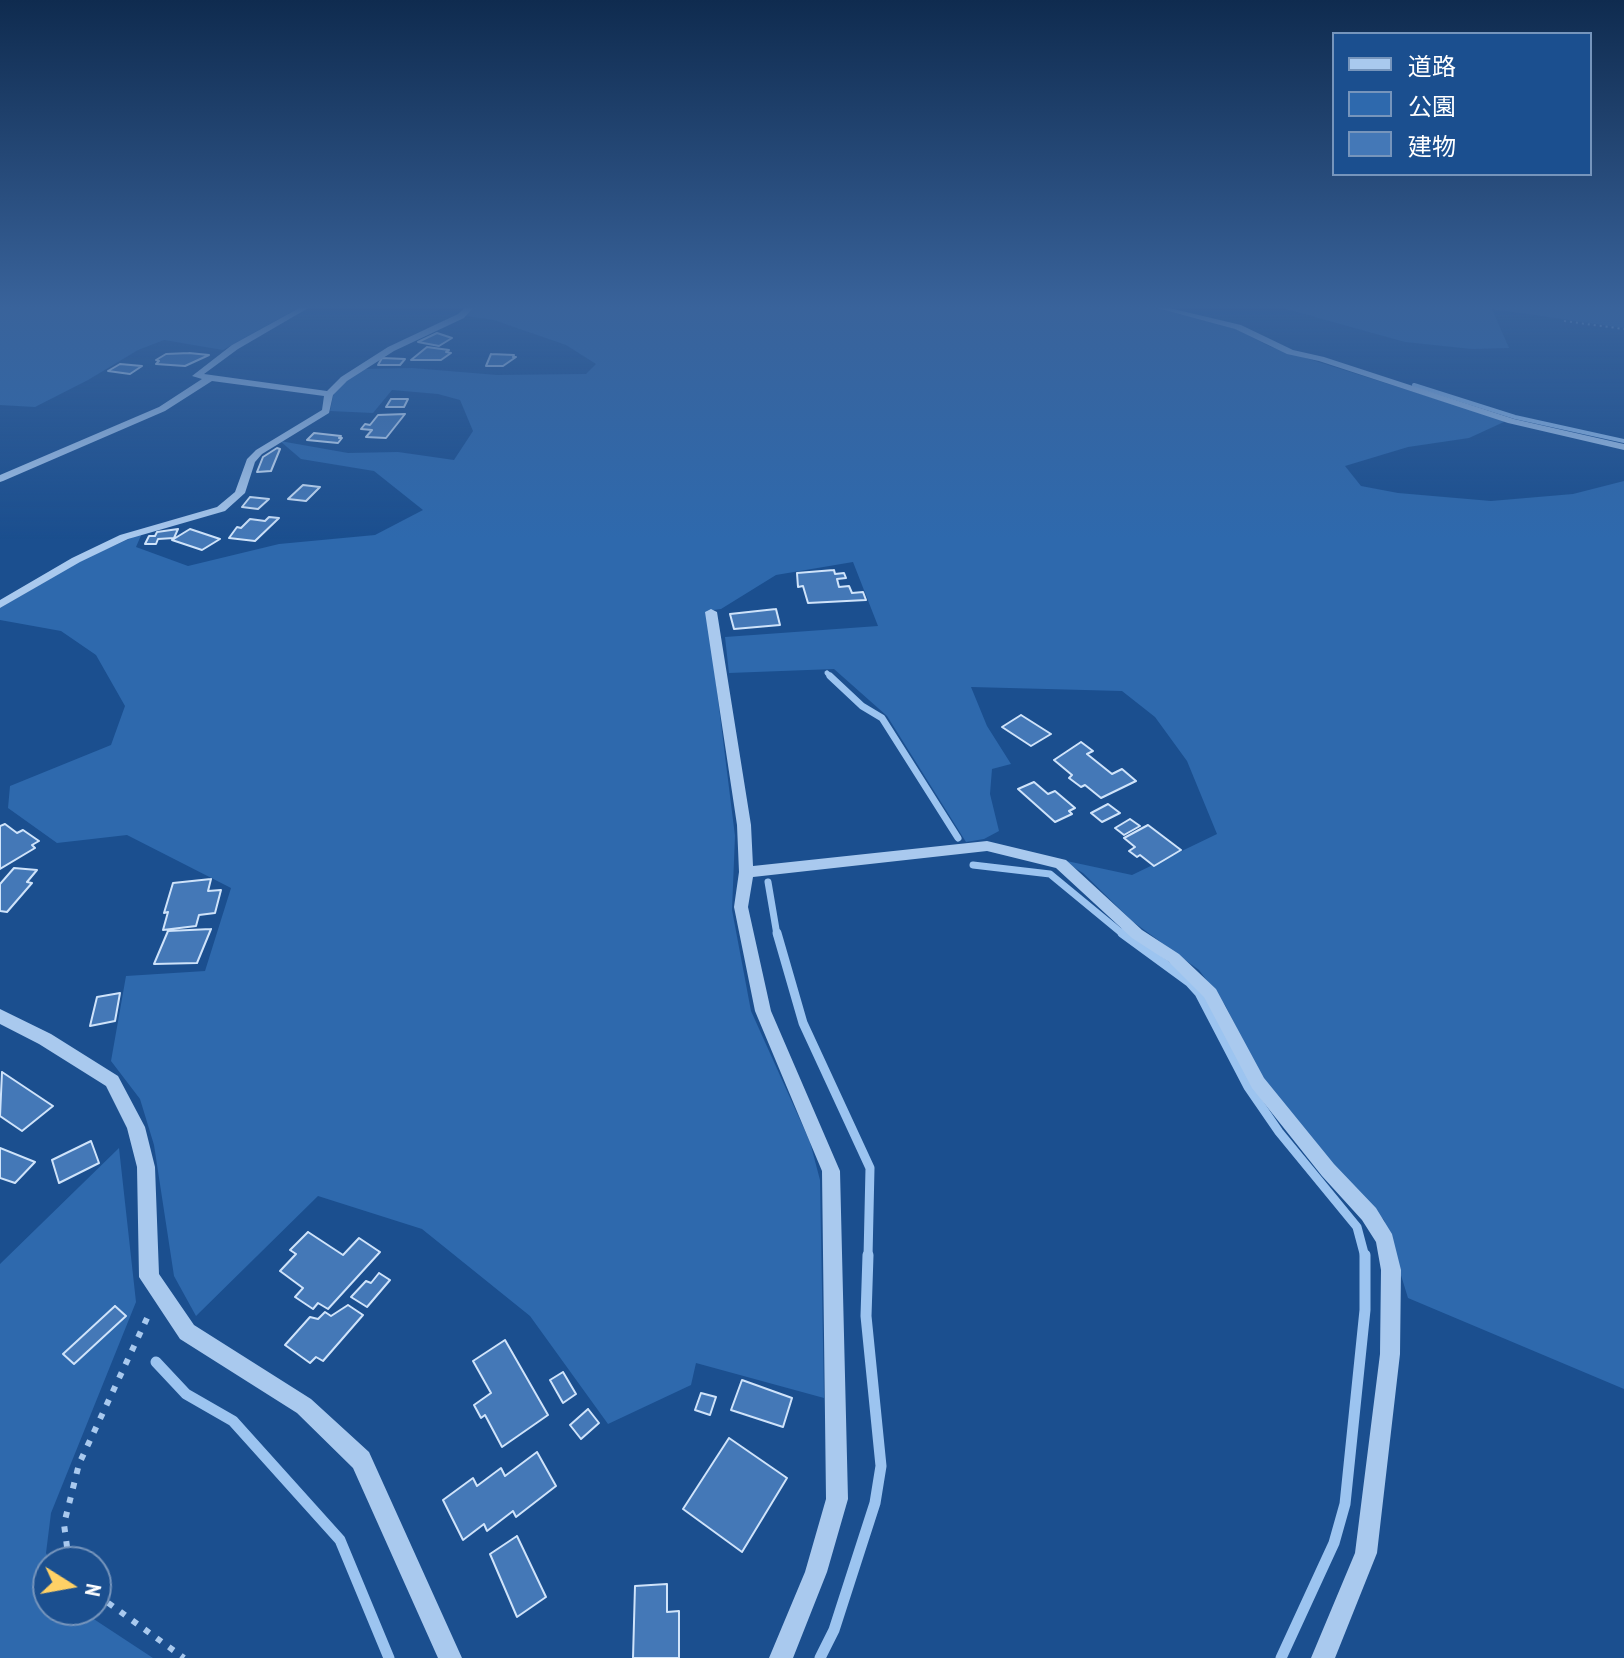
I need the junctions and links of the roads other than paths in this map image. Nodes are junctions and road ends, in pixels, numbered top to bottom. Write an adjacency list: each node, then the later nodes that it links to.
1 (200, 384): 7 (street)
2 (257, 384): 5 (street)
3 (340, 384): 5 (street)
4 (1394, 384): 6 (street)
5 (329, 394): 8 (street)
6 (1624, 447)
7 (0, 479)
8 (0, 605)
9 (711, 612): 10 (street)
10 (746, 872): 13 (street); 14 (street)
11 (0, 1016): 12 (street)
12 (450, 1658)
13 (781, 1658)
14 (1323, 1658)

